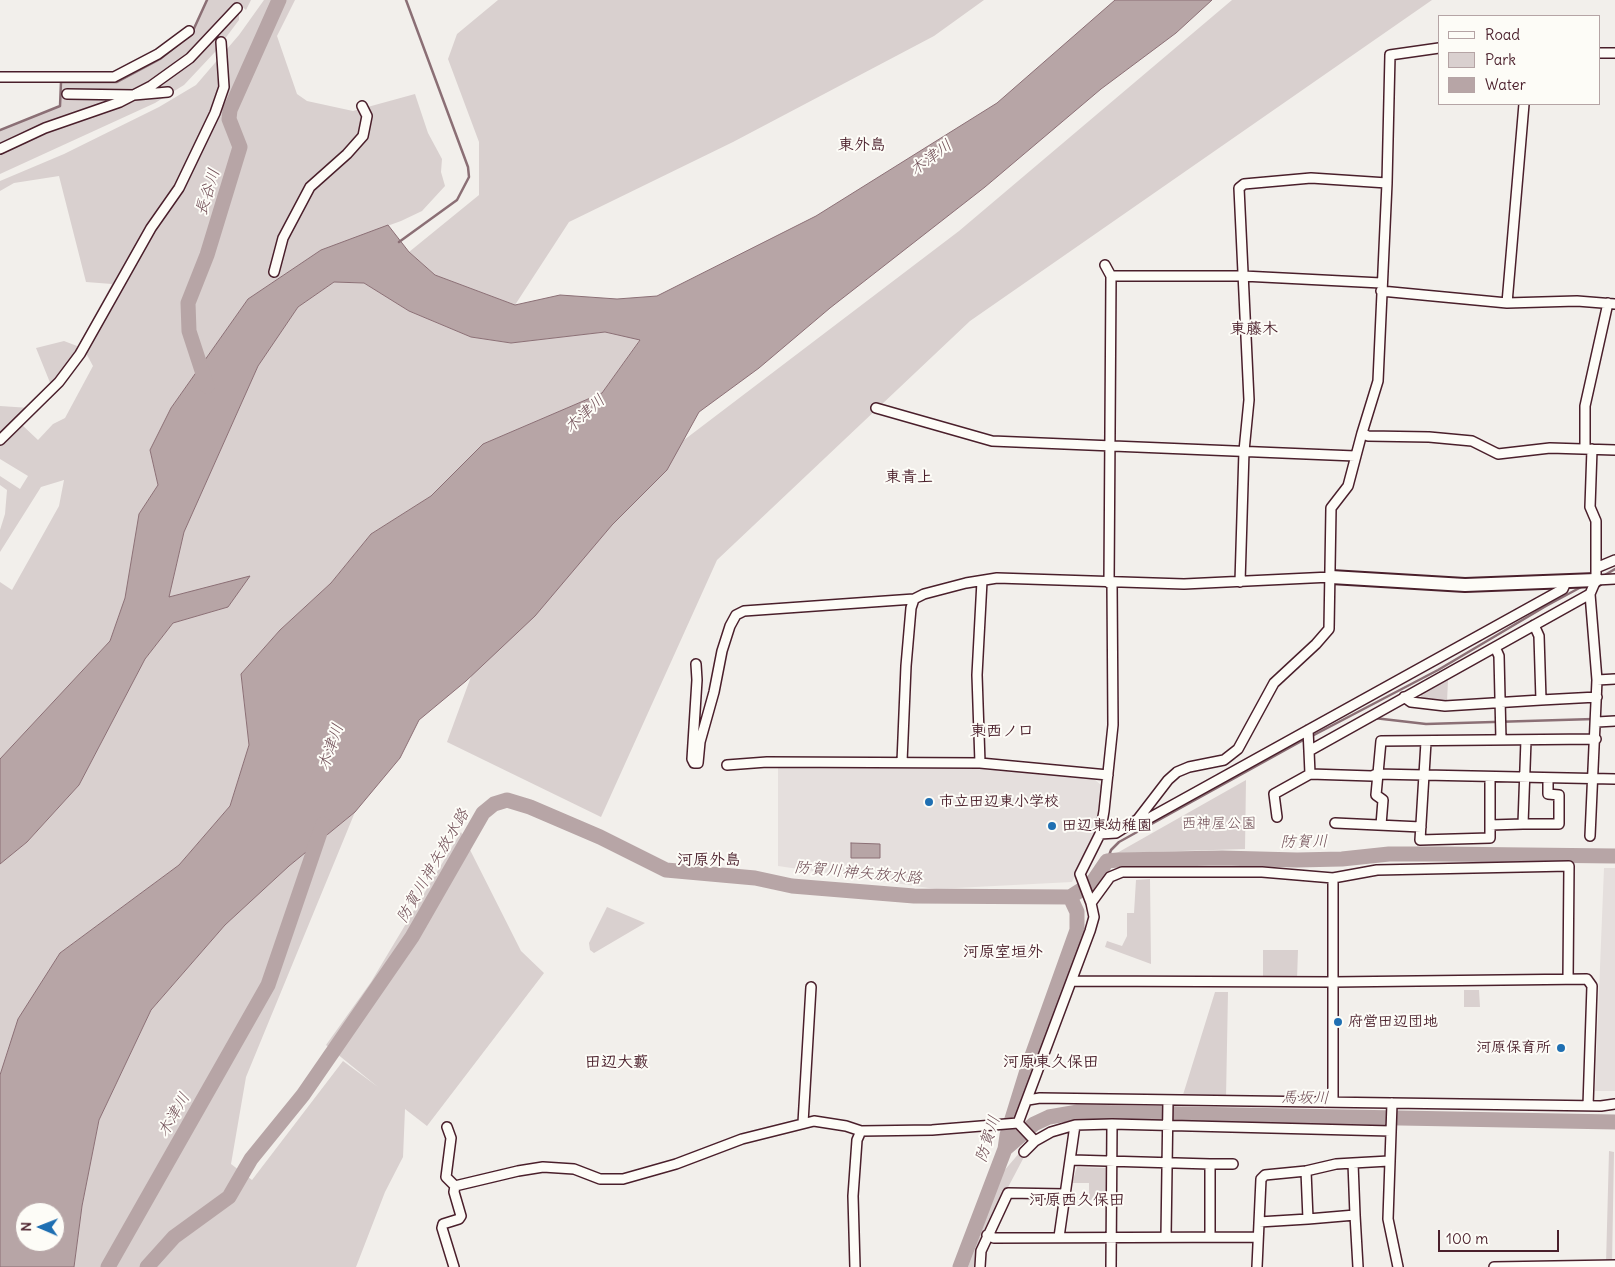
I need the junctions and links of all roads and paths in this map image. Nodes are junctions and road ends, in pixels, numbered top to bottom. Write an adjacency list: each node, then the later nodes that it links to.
1 (238, 6): 10 (street)
2 (189, 31): 7 (street)
3 (221, 42): 24 (street)
4 (1438, 48): 14 (street)
5 (1600, 52): 6 (street)
6 (1615, 53)
7 (0, 77)
8 (168, 92): 10 (street)
9 (67, 94): 10 (street)
10 (134, 95): 13 (street)
11 (1524, 105): 20 (street)
12 (362, 106): 16 (street)
13 (0, 149)
14 (1387, 183): 18 (street); 19 (street)
15 (1105, 265): 17 (street)
16 (274, 272)
17 (1111, 276): 18 (street); 25 (street)
18 (1243, 276): 19 (street); 28 (street)
19 (1381, 287): 20 (street); 23 (street)
20 (1507, 303): 21 (street)
21 (1611, 303): 26 (street)
22 (876, 408): 25 (street)
23 (1362, 434): 26 (street); 29 (street)
24 (0, 440)
25 (1109, 446): 28 (street); 37 (street)
26 (1589, 449): 27 (street); 31 (street)
27 (1615, 450)
28 (1244, 451): 29 (street); 35 (street)
29 (1355, 456): 32 (street)
30 (1615, 560): 31 (street)
31 (1596, 574): 33 (street); 36 (street); 38 (street)
32 (1331, 577): 35 (street); 36 (street); 70 (street)
33 (1615, 579)
34 (982, 581): 37 (street); 39 (street); 58 (street)
35 (1240, 582): 37 (street)
36 (1566, 582): 51 (street)
37 (1110, 583): 60 (street)
38 (1590, 594): 40 (street); 44 (street)
39 (914, 599): 42 (street); 57 (street)
40 (1534, 625): 41 (street); 47 (street)
41 (1495, 647): 45 (street); 48 (street)
42 (696, 664)
43 (1615, 679): 44 (street)
44 (1597, 680): 46 (street)
45 (1404, 697): 48 (street); 56 (street)
46 (1597, 697): 47 (street); 49 (street)
47 (1541, 700): 48 (street)
48 (1500, 702): 53 (street)
49 (1597, 719): 50 (street); 52 (street)
50 (1615, 722)
51 (1308, 730): 56 (street); 70 (street)
52 (1596, 739): 54 (street); 67 (street)
53 (1501, 740): 54 (street); 55 (street)
54 (1526, 740): 65 (street)
55 (1426, 742): 62 (street); 63 (street)
56 (1309, 751): 61 (street)
57 (902, 762): 58 (street); 59 (street)
58 (980, 763): 60 (street)
59 (727, 765)
60 (1108, 774): 76 (street)
61 (1310, 774): 62 (street); 69 (street)
62 (1378, 774): 63 (street); 73 (street)
63 (1424, 775): 64 (street); 75 (street)
64 (1490, 777): 65 (street); 74 (street)
65 (1525, 778): 66 (street); 72 (street)
66 (1548, 778): 67 (street); 72 (street)
67 (1593, 779): 68 (street); 77 (street)
68 (1615, 779)
69 (1277, 817)
70 (1138, 819): 76 (street)
71 (1336, 824): 73 (street)
72 (1523, 824): 74 (street)
73 (1381, 825): 75 (street)
74 (1490, 826): 75 (street)
75 (1421, 827)
76 (1100, 834): 79 (street)
77 (1590, 836)
78 (1333, 878): 79 (street); 80 (street); 82 (street)
79 (1090, 899): 81 (street)
80 (1568, 979): 82 (street); 89 (street)
81 (1072, 981): 82 (street); 84 (street)
82 (1333, 982): 85 (street)
83 (811, 987): 91 (street)
84 (1028, 1100): 86 (street); 93 (street)
85 (1333, 1102): 86 (street); 88 (street)
86 (1168, 1103): 90 (street)
87 (1615, 1104): 89 (street)
88 (1392, 1105): 89 (street); 96 (street)
89 (1588, 1106)
90 (1168, 1122): 92 (street); 96 (street); 103 (street)
91 (803, 1123): 97 (street); 108 (street)
92 (1112, 1124): 94 (street); 101 (street)
93 (1018, 1125): 97 (street); 98 (street)
94 (1075, 1125): 98 (street); 100 (street)
95 (447, 1127): 108 (street)
96 (1392, 1128): 102 (street)
97 (861, 1131): 121 (street)
98 (1033, 1139): 99 (street)
99 (1024, 1152)
100 (1072, 1160): 101 (street); 109 (street)
101 (1112, 1161): 103 (street); 117 (street)
102 (1389, 1161): 104 (street); 126 (street)
103 (1167, 1162): 105 (street); 114 (street)
104 (1353, 1163): 107 (street); 110 (street)
105 (1210, 1164): 106 (street); 115 (street)
106 (1233, 1164)
107 (1306, 1171): 111 (street); 112 (street)
108 (455, 1186): 120 (street)
109 (1065, 1194): 113 (street); 116 (street)
110 (1356, 1216): 111 (street); 125 (street)
111 (1308, 1219): 112 (street)
112 (1259, 1222): 118 (street)
113 (987, 1235): 116 (street); 122 (street)
114 (1166, 1236): 115 (street); 117 (street)
115 (1210, 1236): 118 (street)
116 (1059, 1237): 117 (street)
117 (1110, 1237): 123 (street)
118 (1258, 1237): 124 (street)
119 (1615, 1265): 128 (street)
120 (454, 1267)
121 (855, 1267)
122 (980, 1267)
123 (1111, 1267)
124 (1257, 1267)
125 (1358, 1267)
126 (1398, 1267)
127 (1494, 1267): 128 (street)
128 (1546, 1267)

